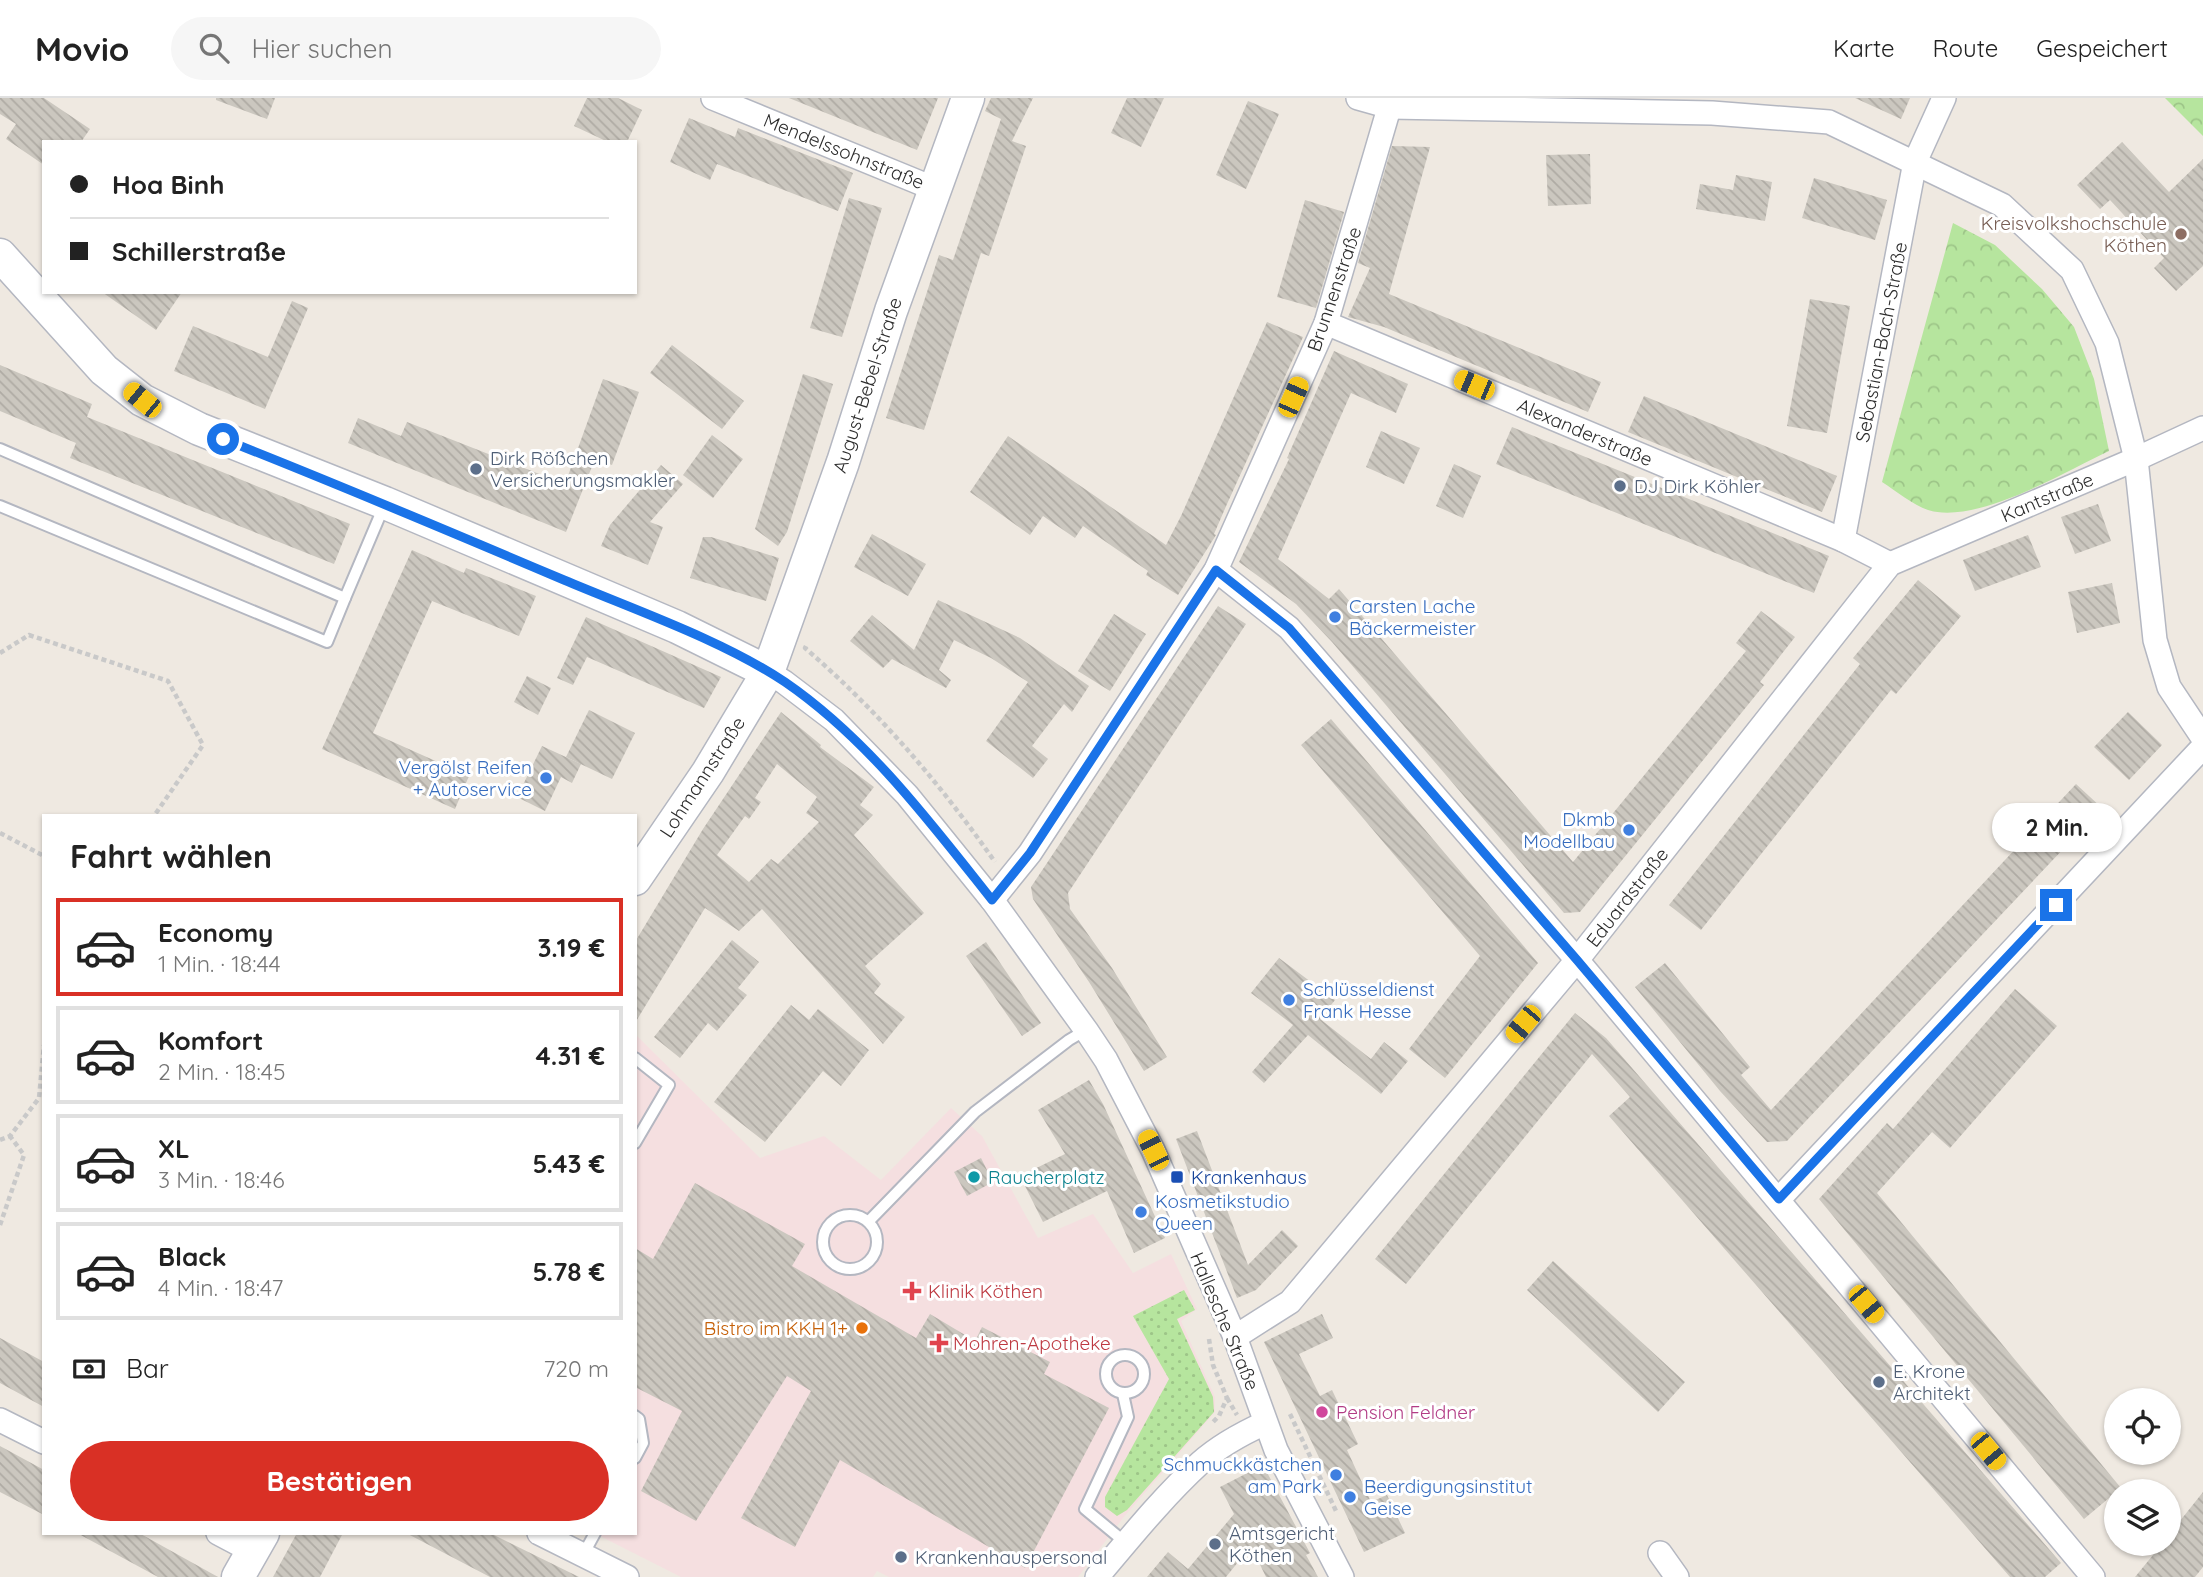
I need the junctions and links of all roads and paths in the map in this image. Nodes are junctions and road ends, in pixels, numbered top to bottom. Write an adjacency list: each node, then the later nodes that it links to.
1 (713, 98): 7 (street, Mendelssohnstraße)
2 (968, 98): 7 (street, August-Bebel-Straße)
3 (1358, 98): 5 (street)
4 (1944, 98): 6 (street, Sebastian-Bach-Straße)
5 (1391, 102): 6 (street); 9 (street, Brunnenstraße)
6 (1915, 162): 12 (street); 15 (street, Sebastian-Bach-Straße)
7 (935, 188): 20 (street, August-Bebel-Straße)
8 (0, 255): 13 (street)
9 (1326, 323): 15 (street, Alexanderstraße); 17 (street, Brunnenstraße)
10 (2203, 428): 12 (street, Kantstraße)
11 (0, 449): 18 (lane)
12 (2136, 459): 16 (street, Kantstraße); 21 (street)
13 (386, 503): 18 (lane); 20 (street)
14 (0, 506): 18 (lane)
15 (1843, 540): 16 (street)
16 (1890, 564): 28 (street, Eduardstraße)
17 (1216, 570): 27 (street, Brunnenstraße); 28 (street)
18 (345, 598)
19 (0, 653): 23 (path)
20 (768, 673): 26 (street, Lohmannstraße); 27 (street, Hallesche Straße)
21 (2203, 738)
22 (2203, 747): 35 (street)
23 (155, 814)
24 (0, 833): 25 (path)
25 (42, 855)
26 (637, 876)
27 (992, 900): 29 (street, Hallesche Straße)
28 (1577, 960): 35 (street); 39 (street, Eduardstraße)
29 (1086, 1030): 36 (lane); 39 (street, Hallesche Straße)
30 (637, 1060): 34 (lane)
31 (42, 1066): 32 (path)
32 (10, 1136): 33 (path); 37 (path)
33 (0, 1139)
34 (637, 1140)
35 (1779, 1199): 60 (street)
36 (869, 1221): 36 (lane)
37 (0, 1225)
38 (1209, 1332): 44 (path)
39 (1235, 1337): 43 (street, Hallesche Straße)
40 (1123, 1394): 52 (lane)
41 (637, 1418): 47 (lane)
42 (0, 1420): 46 (street)
43 (1265, 1423): 52 (street); 58 (street, Hallesche Straße)
44 (1210, 1426)
45 (1301, 1437): 48 (path)
46 (42, 1442)
47 (637, 1454)
48 (1340, 1519)
49 (221, 1535): 54 (street)
50 (543, 1535): 55 (street)
51 (594, 1535): 55 (lane)
52 (1126, 1542): 57 (street)
53 (1660, 1553): 59 (street)
54 (251, 1554)
55 (583, 1555): 56 (street)
56 (627, 1577)
57 (1097, 1577)
58 (1342, 1577)
59 (1677, 1577)
60 (2093, 1577)

